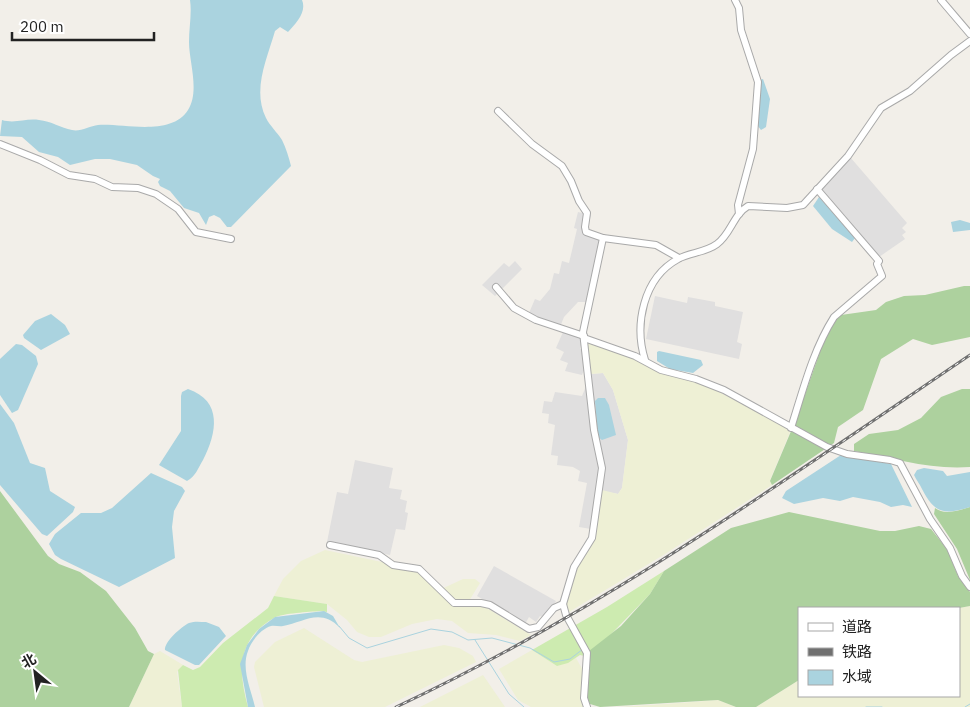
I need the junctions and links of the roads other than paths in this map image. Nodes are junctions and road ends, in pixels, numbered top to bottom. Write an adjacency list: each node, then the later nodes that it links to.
1 (735, 0): 8 (street)
2 (941, 0): 3 (street)
3 (970, 34)
4 (970, 42): 7 (street)
5 (498, 111): 9 (street)
6 (0, 144): 10 (street)
7 (817, 189): 8 (street); 15 (street)
8 (739, 214): 11 (street)
9 (603, 238): 11 (street); 13 (street)
10 (231, 239)
11 (679, 258): 14 (street)
12 (496, 287): 13 (street)
13 (584, 337): 14 (street); 18 (street)
14 (645, 360): 15 (street)
15 (790, 428): 17 (street)
16 (330, 545): 18 (street)
17 (970, 587)
18 (563, 604): 19 (street)
19 (587, 707)

